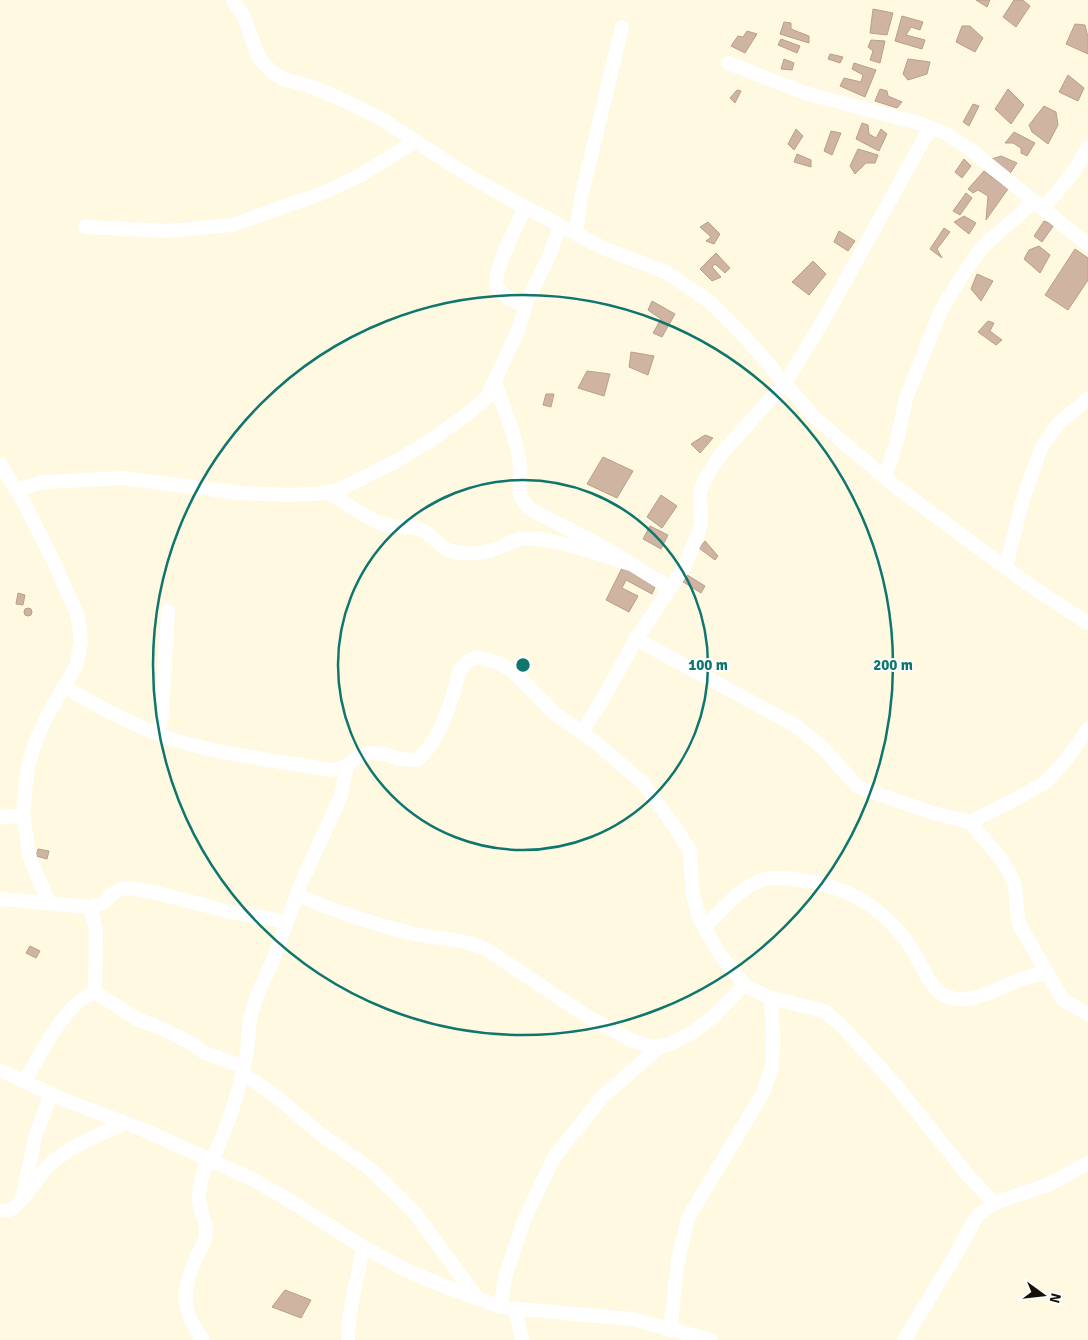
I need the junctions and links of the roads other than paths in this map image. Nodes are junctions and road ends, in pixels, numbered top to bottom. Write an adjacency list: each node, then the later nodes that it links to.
1 (233, 0): 5 (street)
2 (622, 27): 11 (street)
3 (728, 64): 4 (street)
4 (930, 128): 7 (street); 15 (street)
5 (416, 141): 8 (street); 10 (street)
6 (1088, 147): 7 (street)
7 (1039, 204): 12 (street); 18 (street)
8 (525, 207): 9 (street); 13 (street)
9 (560, 226): 11 (street); 13 (street)
10 (85, 227)
11 (576, 234): 15 (street)
12 (1088, 245)
13 (525, 307): 14 (street)
14 (495, 382): 20 (street); 21 (street)
15 (785, 383): 18 (street); 23 (street)
16 (1088, 399): 22 (street)
17 (0, 464): 19 (street)
18 (885, 477): 22 (street)
19 (16, 490): 20 (street); 27 (street)
20 (328, 492): 21 (street)
21 (631, 564): 23 (street)
22 (1006, 567): 25 (street)
23 (670, 588): 26 (street)
24 (168, 611): 30 (street)
25 (1088, 623)
26 (636, 639): 29 (street); 34 (street)
27 (65, 687): 30 (street); 33 (street)
28 (1088, 729): 34 (street)
29 (581, 733): 31 (street); 40 (street)
30 (159, 734): 31 (street)
31 (347, 765): 35 (street)
32 (0, 817): 33 (street)
33 (24, 820): 37 (street)
34 (970, 822): 41 (street)
35 (297, 895): 39 (street); 46 (street)
36 (0, 899): 37 (street)
37 (48, 903): 38 (street)
38 (90, 907): 39 (street); 43 (street)
39 (287, 922): 48 (street)
40 (704, 927): 41 (street); 42 (street)
41 (1046, 972): 45 (street)
42 (745, 984): 44 (street); 46 (street)
43 (95, 994): 48 (street); 49 (street)
44 (771, 998): 55 (street); 61 (street)
45 (1088, 1014)
46 (662, 1045): 59 (street)
47 (0, 1070): 49 (street)
48 (244, 1070): 52 (street); 58 (street)
49 (24, 1081): 50 (street)
50 (51, 1094): 51 (street); 54 (street)
51 (124, 1123): 52 (street); 54 (street)
52 (210, 1160): 57 (street); 62 (street)
53 (1087, 1164): 55 (street)
54 (22, 1198): 56 (street)
55 (994, 1204): 66 (street)
56 (0, 1211)
57 (363, 1248): 58 (street); 63 (street)
58 (478, 1299): 59 (street)
59 (500, 1307): 60 (street)
60 (515, 1308): 61 (street); 64 (street)
61 (670, 1330): 65 (street)
62 (203, 1340)
63 (348, 1340)
64 (522, 1340)
65 (711, 1340)
66 (904, 1340)

